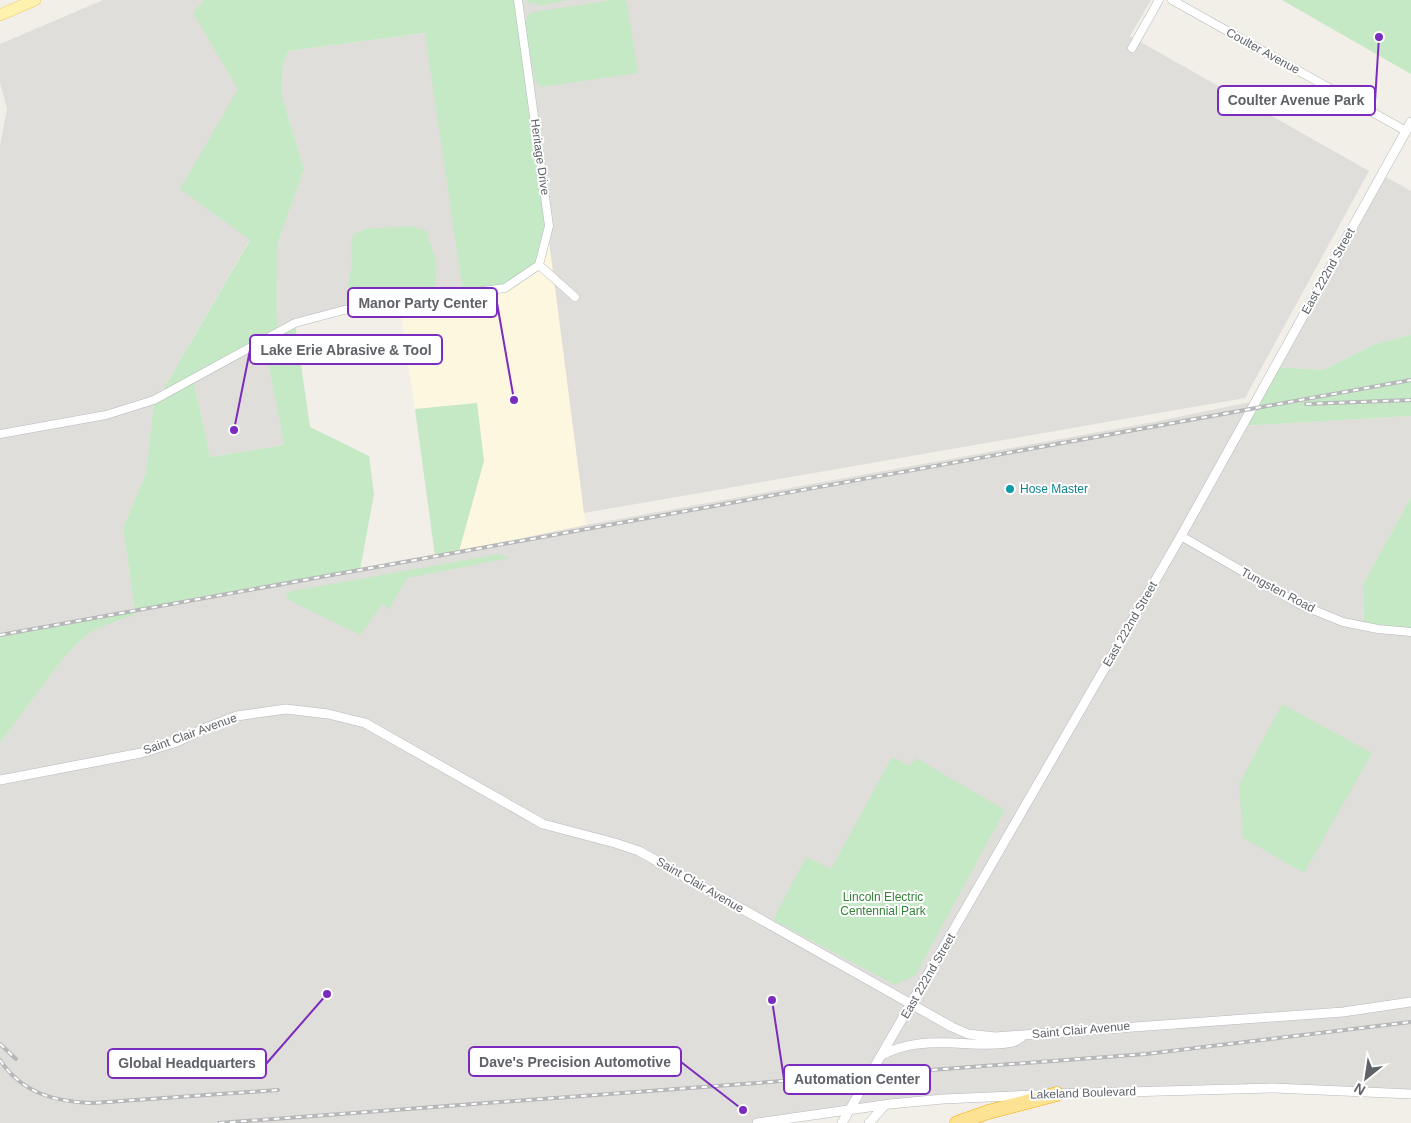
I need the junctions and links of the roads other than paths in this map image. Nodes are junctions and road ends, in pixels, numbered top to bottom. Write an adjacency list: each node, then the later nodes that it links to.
1 (35, 0): 5 (main road)
2 (518, 0): 9 (street, Heritage Drive)
3 (1158, 0): 6 (street)
4 (1172, 0): 8 (street, Coulter Avenue)
5 (0, 15)
6 (1132, 48)
7 (1411, 122): 8 (street, East 222nd Street)
8 (1406, 131): 12 (street, East 222nd Street)
9 (539, 265): 10 (street); 11 (street)
10 (575, 298)
11 (0, 434)
12 (1181, 536): 13 (street, Tungsten Road); 16 (street, East 222nd Street)
13 (1411, 632)
14 (0, 780): 16 (street, Saint Clair Avenue)
15 (1411, 1002): 17 (street, Saint Clair Avenue)
16 (912, 1005): 17 (street, Saint Clair Avenue); 18 (street, East 222nd Street)
17 (1026, 1034): 18 (street)
18 (882, 1055): 22 (street, East 222nd Street)
19 (1057, 1094): 20 (street, Lakeland Boulevard); 21 (street, Lakeland Boulevard); 28 (highway)
20 (1411, 1094)
21 (885, 1105): 22 (street, Lakeland Boulevard); 27 (street)
22 (850, 1109): 23 (street, Lakeland Boulevard); 26 (street, East 222nd Street)
23 (787, 1119): 24 (street, Lakeland Boulevard); 25 (street)
24 (757, 1123)
25 (799, 1123)
26 (842, 1123)
27 (869, 1123)
28 (957, 1123)

